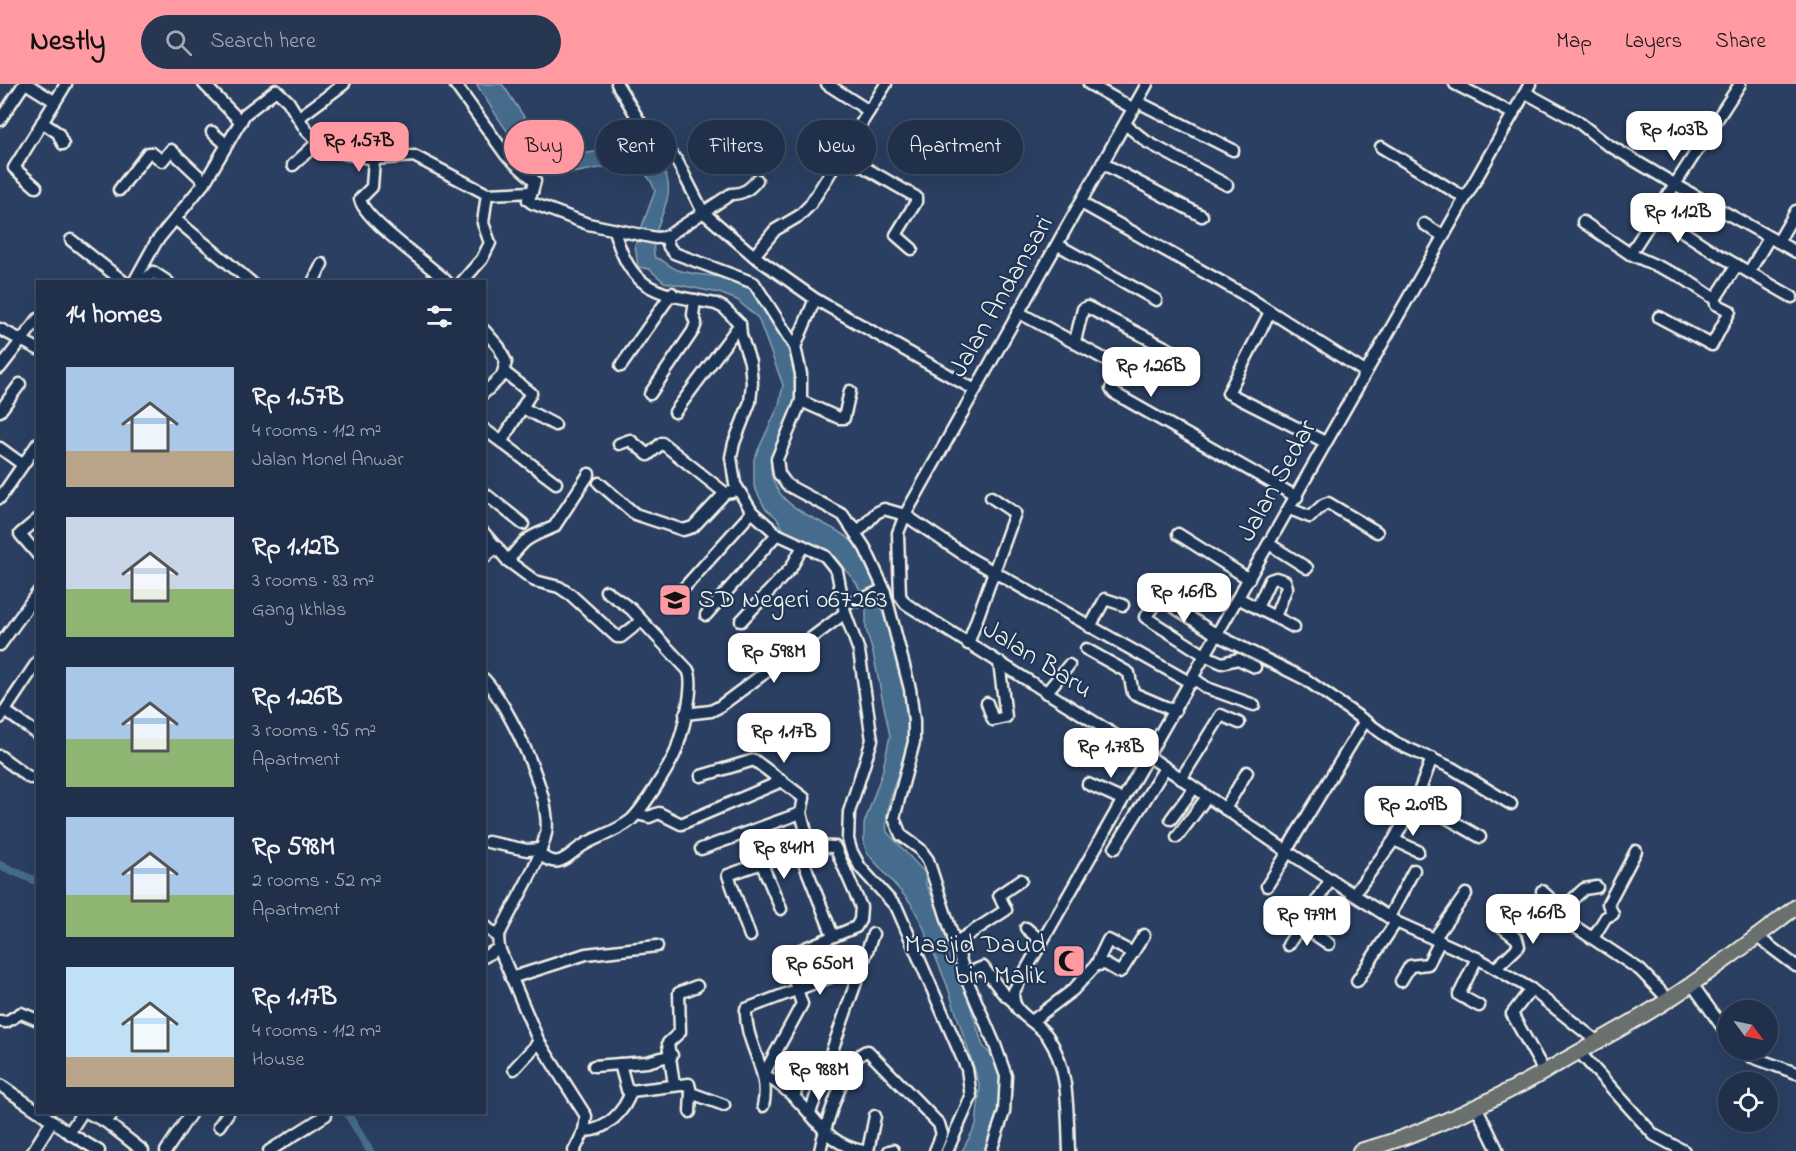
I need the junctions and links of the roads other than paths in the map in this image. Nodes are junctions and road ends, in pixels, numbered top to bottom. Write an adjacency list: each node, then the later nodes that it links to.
1 (26, 84): 14 (street); 19 (street)
2 (66, 84): 14 (street)
3 (204, 84): 22 (street)
4 (344, 84): 18 (street)
5 (455, 84): 41 (street)
6 (616, 84): 46 (street)
7 (827, 84): 16 (street)
8 (886, 84): 16 (street)
9 (1089, 84): 15 (street)
10 (1147, 84): 15 (street, Jalan Andansari)
11 (1455, 84): 17 (street)
12 (1740, 84): 38 (street)
13 (1528, 88): 17 (street, Jalan Sedar); 38 (street)
14 (54, 101): 21 (street)
15 (1136, 105): 23 (street, Jalan Andansari); 29 (street)
16 (868, 111): 20 (street)
17 (1512, 114): 43 (street, Jalan Sedar)
18 (298, 118): 22 (street); 25 (street)
19 (0, 120)
20 (863, 120)
21 (42, 122): 26 (street); 39 (street)
22 (241, 122): 27 (street)
23 (1125, 124): 31 (street, Jalan Andansari); 37 (street)
24 (212, 132): 27 (street)
25 (318, 142): 30 (street); 32 (street)
26 (63, 144)
27 (228, 145): 36 (street)
28 (1381, 147): 43 (street)
29 (1233, 150)
30 (374, 159): 42 (street); 71 (street)
31 (1102, 163): 44 (street, Jalan Andansari); 48 (street)
32 (293, 165)
33 (829, 174): 61 (street)
34 (876, 174): 58 (street)
35 (757, 180): 46 (street)
36 (206, 182): 40 (street); 49 (street)
37 (1227, 185)
38 (1676, 185): 47 (street); 56 (street)
39 (36, 187)
40 (119, 190)
41 (532, 192): 42 (street); 52 (street)
42 (487, 194): 72 (street)
43 (1465, 198): 53 (street, Jalan Sedar)
44 (1082, 203): 57 (street, Jalan Andansari); 80 (street)
45 (1796, 211): 56 (street)
46 (703, 212): 54 (street); 61 (street)
47 (1656, 214): 60 (street); 63 (street)
48 (1202, 216)
49 (175, 219): 66 (street); 69 (street)
50 (1583, 222): 60 (street)
51 (1424, 224): 53 (street)
52 (614, 230): 54 (street); 73 (street)
53 (1443, 236): 94 (street, Jalan Sedar)
54 (661, 238): 88 (street)
55 (71, 240): 65 (street)
56 (1773, 240): 59 (street); 64 (street)
57 (1058, 246): 78 (street); 79 (street, Jalan Andansari)
58 (912, 249)
59 (1796, 252)
60 (1630, 254): 76 (street)
61 (754, 256): 75 (street)
62 (322, 264): 70 (street)
63 (1737, 265): 64 (street); 76 (street)
64 (1749, 272): 74 (street)
65 (121, 280)
66 (135, 280)
67 (145, 280): 68 (street)
68 (165, 280)
69 (249, 280)
70 (314, 280)
71 (444, 280)
72 (464, 280)
73 (672, 292): 77 (street); 91 (street)
74 (1792, 297)
75 (814, 299): 88 (street); 96 (street)
76 (1715, 299): 81 (street)
77 (695, 300): 83 (street); 99 (street)
78 (1156, 300)
79 (1018, 312): 87 (street); 96 (street, Jalan Andansari)
80 (1270, 312): 94 (street); 107 (street)
81 (1659, 317)
82 (36, 321): 86 (street)
83 (740, 324): 103 (street); 115 (street)
84 (0, 329): 86 (street)
85 (486, 332): 93 (street)
86 (20, 338): 89 (street); 92 (street)
87 (1075, 342): 90 (street); 119 (street)
88 (795, 347): 100 (street)
89 (36, 348)
90 (1180, 356)
91 (621, 366)
92 (0, 368)
93 (504, 372): 97 (street); 101 (street)
94 (1365, 372): 107 (street, Jalan Sedar)
95 (20, 384): 102 (street)
96 (975, 390): 123 (street, Jalan Andansari)
97 (486, 391)
98 (850, 391): 100 (street)
99 (650, 394)
100 (801, 401): 124 (street)
101 (523, 408): 104 (street); 106 (street)
102 (0, 411)
103 (675, 412)
104 (555, 425)
105 (486, 430): 106 (street)
106 (501, 441): 113 (street)
107 (1325, 442): 119 (street, Jalan Sedar)
108 (619, 444): 116 (street)
109 (36, 446): 111 (street)
110 (0, 448): 111 (street)
111 (22, 464): 120 (street)
112 (589, 474): 137 (street)
113 (556, 483)
114 (599, 483): 116 (street)
115 (738, 492): 116 (street); 122 (street)
116 (725, 493)
117 (486, 495): 126 (street)
118 (991, 497): 139 (street)
119 (1297, 497): 121 (street, Jalan Sedar)
120 (0, 498)
121 (1290, 509): 127 (street); 132 (street, Jalan Sedar)
122 (752, 512): 129 (street); 141 (street)
123 (905, 515): 124 (street); 128 (street, Jalan Andansari); 139 (street)
124 (847, 519): 143 (street)
125 (36, 521): 135 (street)
126 (523, 524)
127 (1377, 532)
128 (898, 533): 156 (street, Jalan Baru)
129 (777, 534): 134 (street); 149 (street)
130 (1178, 534): 140 (street)
131 (486, 535): 133 (street)
132 (1269, 544): 138 (street); 140 (street, Jalan Sedar)
133 (497, 546): 136 (street); 137 (street)
134 (803, 546): 147 (street); 152 (street)
135 (36, 553)
136 (486, 556)
137 (508, 561): 151 (street)
138 (1307, 568)
139 (995, 573): 153 (street); 156 (street)
140 (1249, 579): 145 (street, Jalan Sedar)
141 (684, 588)
142 (606, 591): 151 (street)
143 (882, 591): 147 (street); 231 (street)
144 (36, 595): 157 (street)
145 (1238, 598): 148 (street); 155 (street, Jalan Sedar)
146 (1123, 605): 153 (street)
147 (845, 608): 170 (street); 305 (street)
148 (1257, 608): 150 (street); 150 (street)
149 (706, 615)
150 (1275, 617): 154 (street)
151 (641, 621): 170 (street)
152 (741, 621)
153 (1090, 627): 164 (street)
154 (1294, 627)
155 (1217, 635): 159 (street, Jalan Sedar); 159 (street); 172 (street)
156 (968, 644): 160 (street, Jalan Baru)
157 (0, 645)
158 (1086, 649): 169 (street)
159 (1206, 656): 163 (street); 164 (street, Jalan Sedar)
160 (999, 662): 166 (street, Jalan Baru); 167 (street)
161 (36, 664): 171 (street)
162 (1069, 665): 166 (street)
163 (1255, 668)
164 (1192, 680): 168 (street); 169 (street, Jalan Sedar)
165 (486, 681): 204 (street)
166 (1046, 693): 175 (street, Jalan Baru)
167 (987, 703)
168 (1254, 705)
169 (1175, 711): 175 (street, Jalan Sedar)
170 (685, 714): 192 (street)
171 (2, 715): 174 (street)
172 (1365, 721): 177 (street); 201 (street)
173 (1239, 723): 182 (street)
174 (36, 729)
175 (1147, 755): 178 (street, Jalan Baru); 187 (street, Jalan Sedar)
176 (0, 756): 181 (street)
177 (1432, 758): 188 (street); 189 (street)
178 (1165, 768): 182 (street, Jalan Baru); 199 (street)
179 (1247, 772): 190 (street)
180 (702, 776): 183 (street)
181 (30, 778)
182 (1181, 779): 185 (street, Jalan Baru)
183 (782, 781): 191 (street); 192 (street)
184 (1088, 784): 187 (street)
185 (1194, 788): 186 (street, Jalan Baru); 193 (street)
186 (1208, 797): 190 (street, Jalan Baru); 194 (street)
187 (1121, 799): 230 (street, Jalan Sedar)
188 (1416, 800): 195 (street); 196 (street)
189 (1511, 804)
190 (1225, 809): 201 (street, Jalan Baru)
191 (801, 813): 198 (street); 200 (street)
192 (637, 814): 204 (street)
193 (1171, 819)
194 (1177, 837)
195 (1480, 837)
196 (1395, 840): 202 (street); 212 (street)
197 (488, 843): 204 (street)
198 (805, 848): 205 (street); 225 (street); 225 (street)
199 (1115, 848)
200 (701, 849)
201 (1287, 851): 207 (street, Jalan Baru); 209 (street)
202 (1418, 851)
203 (1636, 851): 227 (street)
204 (540, 852): 229 (street)
205 (761, 862): 215 (street); 224 (street)
206 (1414, 870): 217 (street)
207 (1331, 879): 212 (street, Jalan Baru); 219 (street)
208 (1021, 880): 231 (street)
209 (1267, 886)
210 (1597, 887): 216 (street)
211 (1542, 891): 216 (street)
212 (1354, 894): 217 (street, Jalan Baru)
213 (1466, 894): 228 (street)
214 (1796, 907): 226 (main road)
215 (781, 909)
216 (1561, 910): 227 (street)
217 (1393, 919): 228 (street, Jalan Baru); 244 (street)
218 (1497, 923): 240 (street)
219 (1302, 926): 232 (street); 233 (street)
220 (486, 927): 229 (street)
221 (1026, 928): 230 (street)
222 (873, 934): 279 (street)
223 (1144, 935): 235 (street)
224 (750, 936)
225 (833, 936): 249 (street)
226 (1756, 936): 239 (street); 246 (main road)
227 (1593, 938): 251 (street)
228 (1437, 940): 237 (street, Jalan Baru); 245 (street)
229 (499, 942): 236 (street); 243 (street)
230 (1042, 942): 250 (street, Jalan Sedar)
231 (955, 943): 241 (street)
232 (1329, 944)
233 (1288, 945)
234 (657, 946): 243 (street)
235 (1133, 953): 238 (street); 238 (street)
236 (486, 955)
237 (1476, 958): 240 (street, Jalan Baru); 252 (street)
238 (1096, 965): 255 (street)
239 (1796, 966)
240 (1496, 968): 248 (street, Jalan Baru)
241 (966, 974): 250 (street); 306 (street)
242 (833, 976): 249 (street)
243 (511, 978): 257 (street)
244 (1358, 981)
245 (1401, 981)
246 (1692, 984): 251 (main road); 256 (street)
247 (697, 986): 260 (street)
248 (1532, 989): 258 (street, Jalan Baru); 265 (street)
249 (797, 990): 267 (street); 267 (street)
250 (1013, 999): 255 (street)
251 (1669, 1000): 258 (main road)
252 (1479, 1006)
253 (36, 1019): 254 (street)
254 (0, 1021)
255 (1032, 1021): 307 (street)
256 (1718, 1024)
257 (539, 1042): 264 (street); 290 (street)
258 (1599, 1043): 259 (main road)
259 (1580, 1053): 265 (main road); 309 (street)
260 (672, 1056): 262 (street); 270 (street)
261 (1760, 1060): 266 (street)
262 (620, 1064): 263 (street); 271 (street)
263 (594, 1066)
264 (514, 1069)
265 (1544, 1071): 276 (main road)
266 (1796, 1073)
267 (764, 1074): 273 (street); 275 (street)
268 (800, 1079): 273 (street)
269 (0, 1085): 277 (street)
270 (674, 1085): 271 (street); 272 (street)
271 (631, 1091): 290 (street)
272 (691, 1093): 274 (street); 278 (street)
273 (794, 1097): 279 (street)
274 (724, 1105)
275 (763, 1106)
276 (1476, 1106): 294 (street); 308 (main road)
277 (36, 1110)
278 (690, 1112)
279 (810, 1113): 291 (street)
280 (42, 1114): 288 (street)
281 (81, 1114): 292 (street)
282 (92, 1114): 287 (street)
283 (190, 1114): 298 (street)
284 (227, 1114): 289 (street)
285 (326, 1115): 299 (street)
286 (875, 1116): 303 (street)
287 (109, 1118): 297 (street)
288 (52, 1121): 292 (street); 295 (street)
289 (219, 1126)
290 (584, 1131): 300 (street)
291 (824, 1131): 301 (street); 302 (street); 304 (street)
292 (69, 1132): 293 (street)
293 (85, 1147): 296 (street)
294 (1497, 1149)
295 (33, 1151)
296 (99, 1151)
297 (143, 1151)
298 (166, 1151)
299 (269, 1151)
300 (574, 1151)
301 (820, 1151)
302 (863, 1151)
303 (868, 1151)
304 (935, 1151)
305 (947, 1151)
306 (991, 1151)
307 (1069, 1151)
308 (1359, 1151)
309 (1684, 1151)

